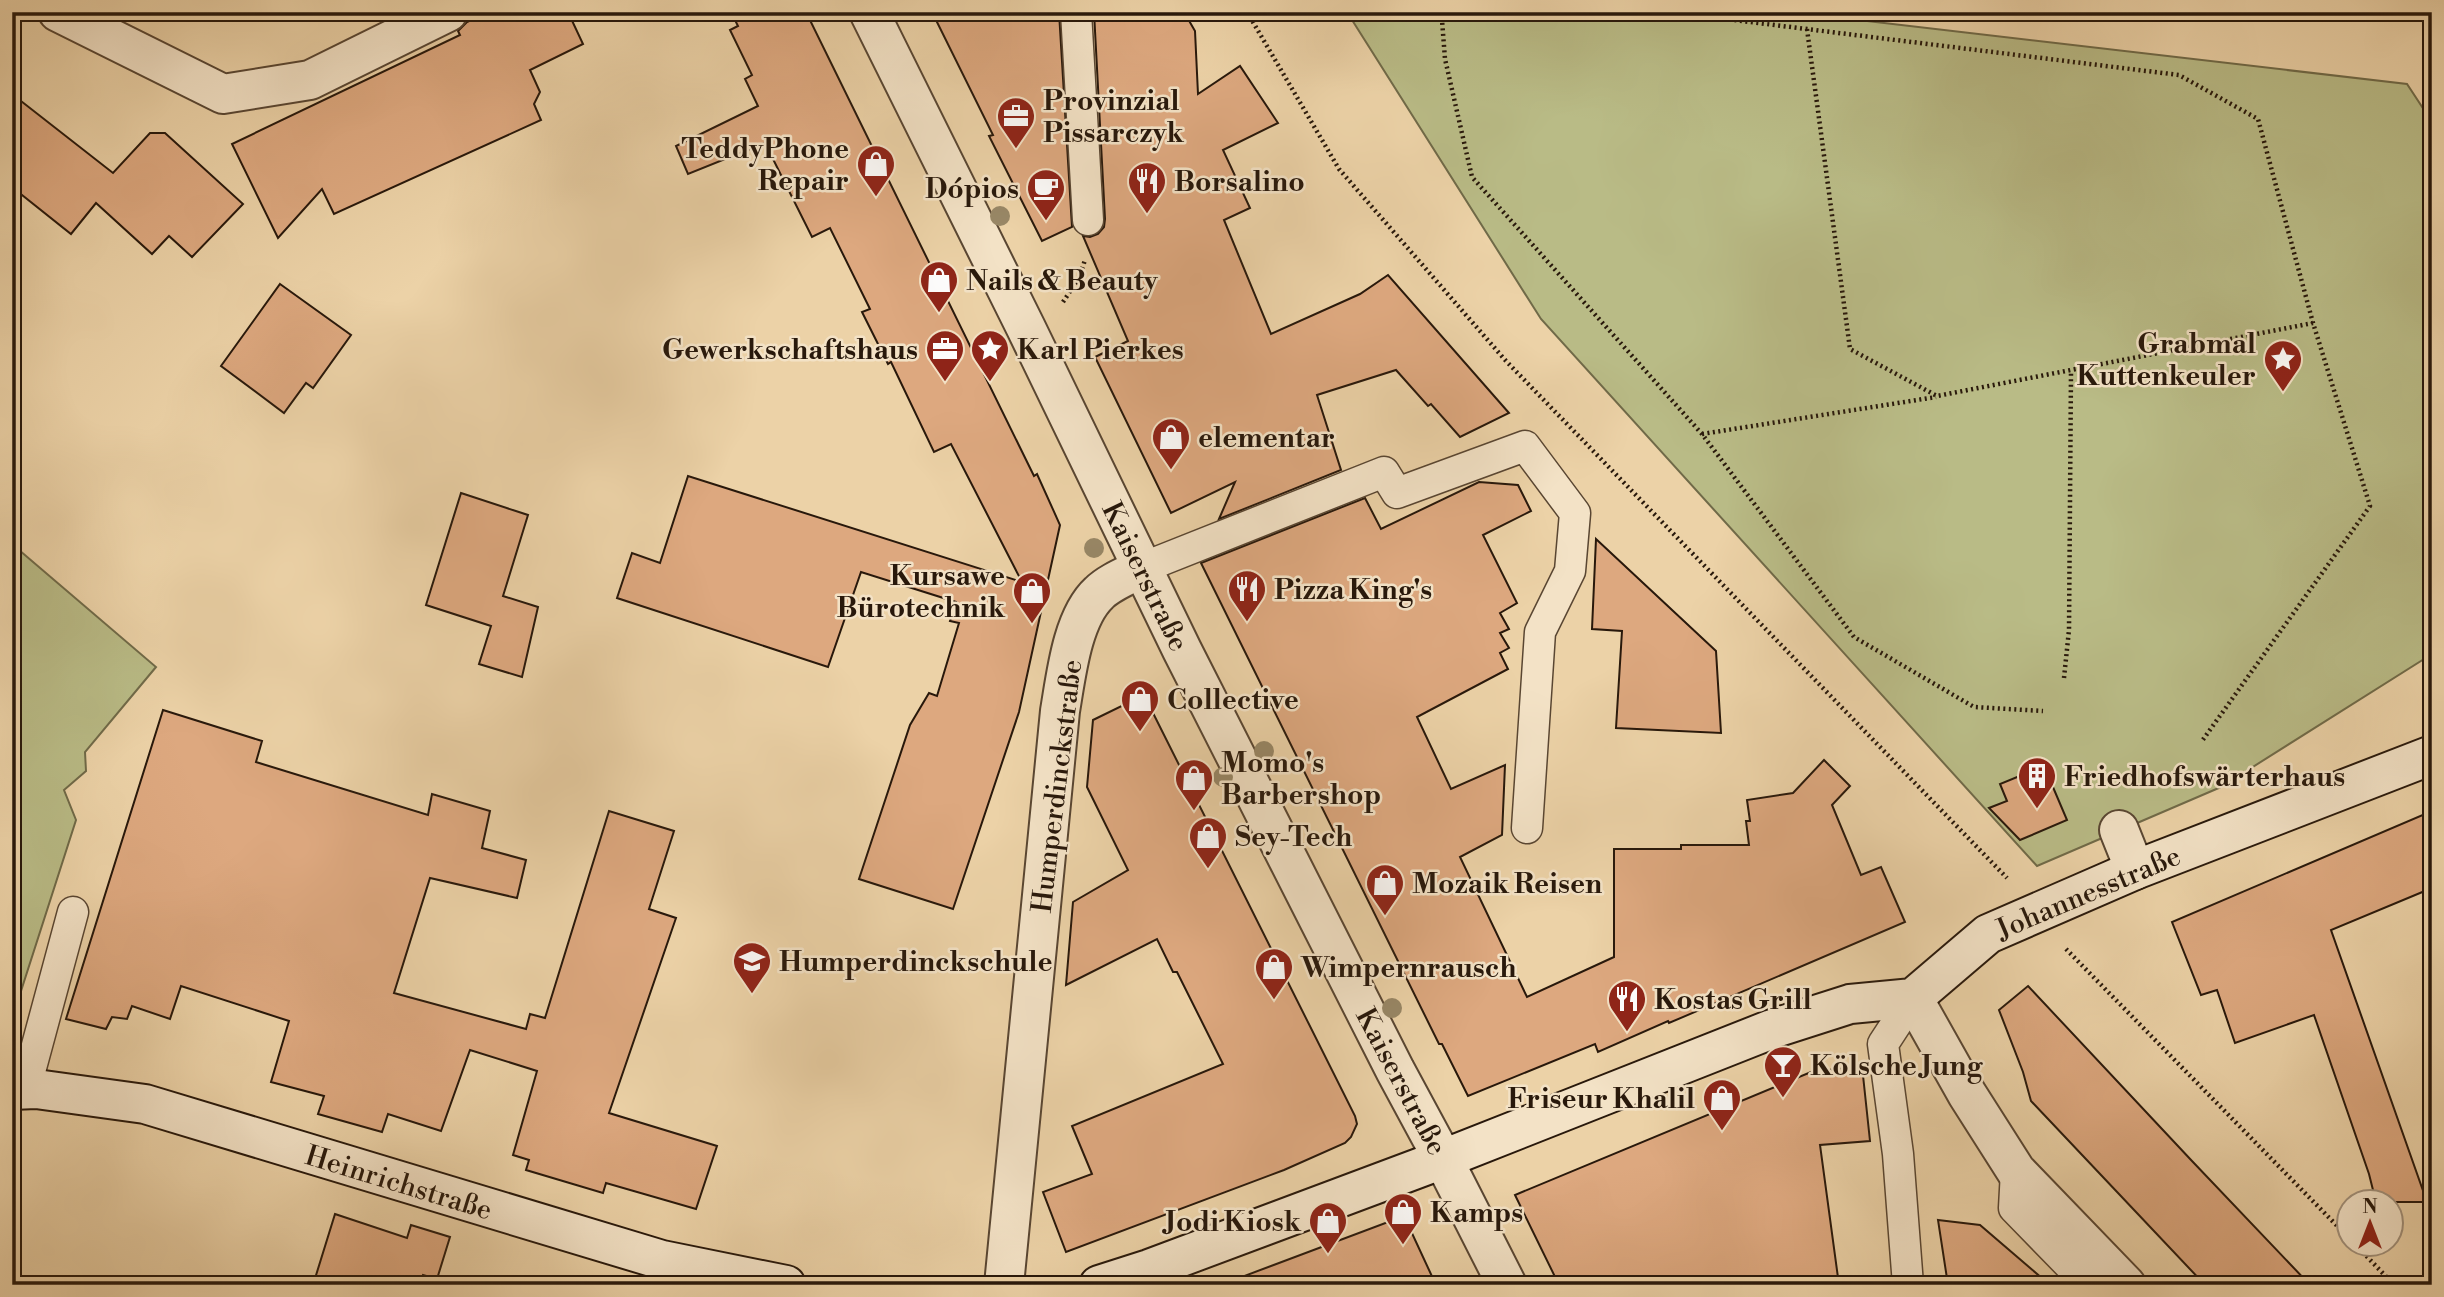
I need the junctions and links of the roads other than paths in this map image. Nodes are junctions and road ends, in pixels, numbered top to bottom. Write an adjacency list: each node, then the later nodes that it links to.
1 (58, 12): 2 (street)
2 (448, 12)
3 (869, 12): 6 (street, Kaiserstraße)
4 (1076, 12): 5 (lane)
5 (1088, 220)
6 (1142, 568): 8 (lane); 14 (street, Kaiserstraße); 17 (street, Humperdinckstraße)
7 (2432, 755): 10 (street, Johannesstraße)
8 (1527, 828)
9 (2119, 830): 10 (street)
10 (2135, 870): 12 (street, Johannesstraße)
11 (73, 912): 13 (lane)
12 (1913, 998): 14 (street); 15 (street); 20 (lane)
13 (19, 1090): 16 (street, Heinrichstraße)
14 (1443, 1159): 18 (street); 19 (street, Kaiserstraße)
15 (2016, 1171): 21 (lane); 22 (street)
16 (786, 1285)
17 (1004, 1285)
18 (1099, 1285)
19 (1507, 1285)
20 (1908, 1285)
21 (2089, 1285)
22 (2126, 1285)

